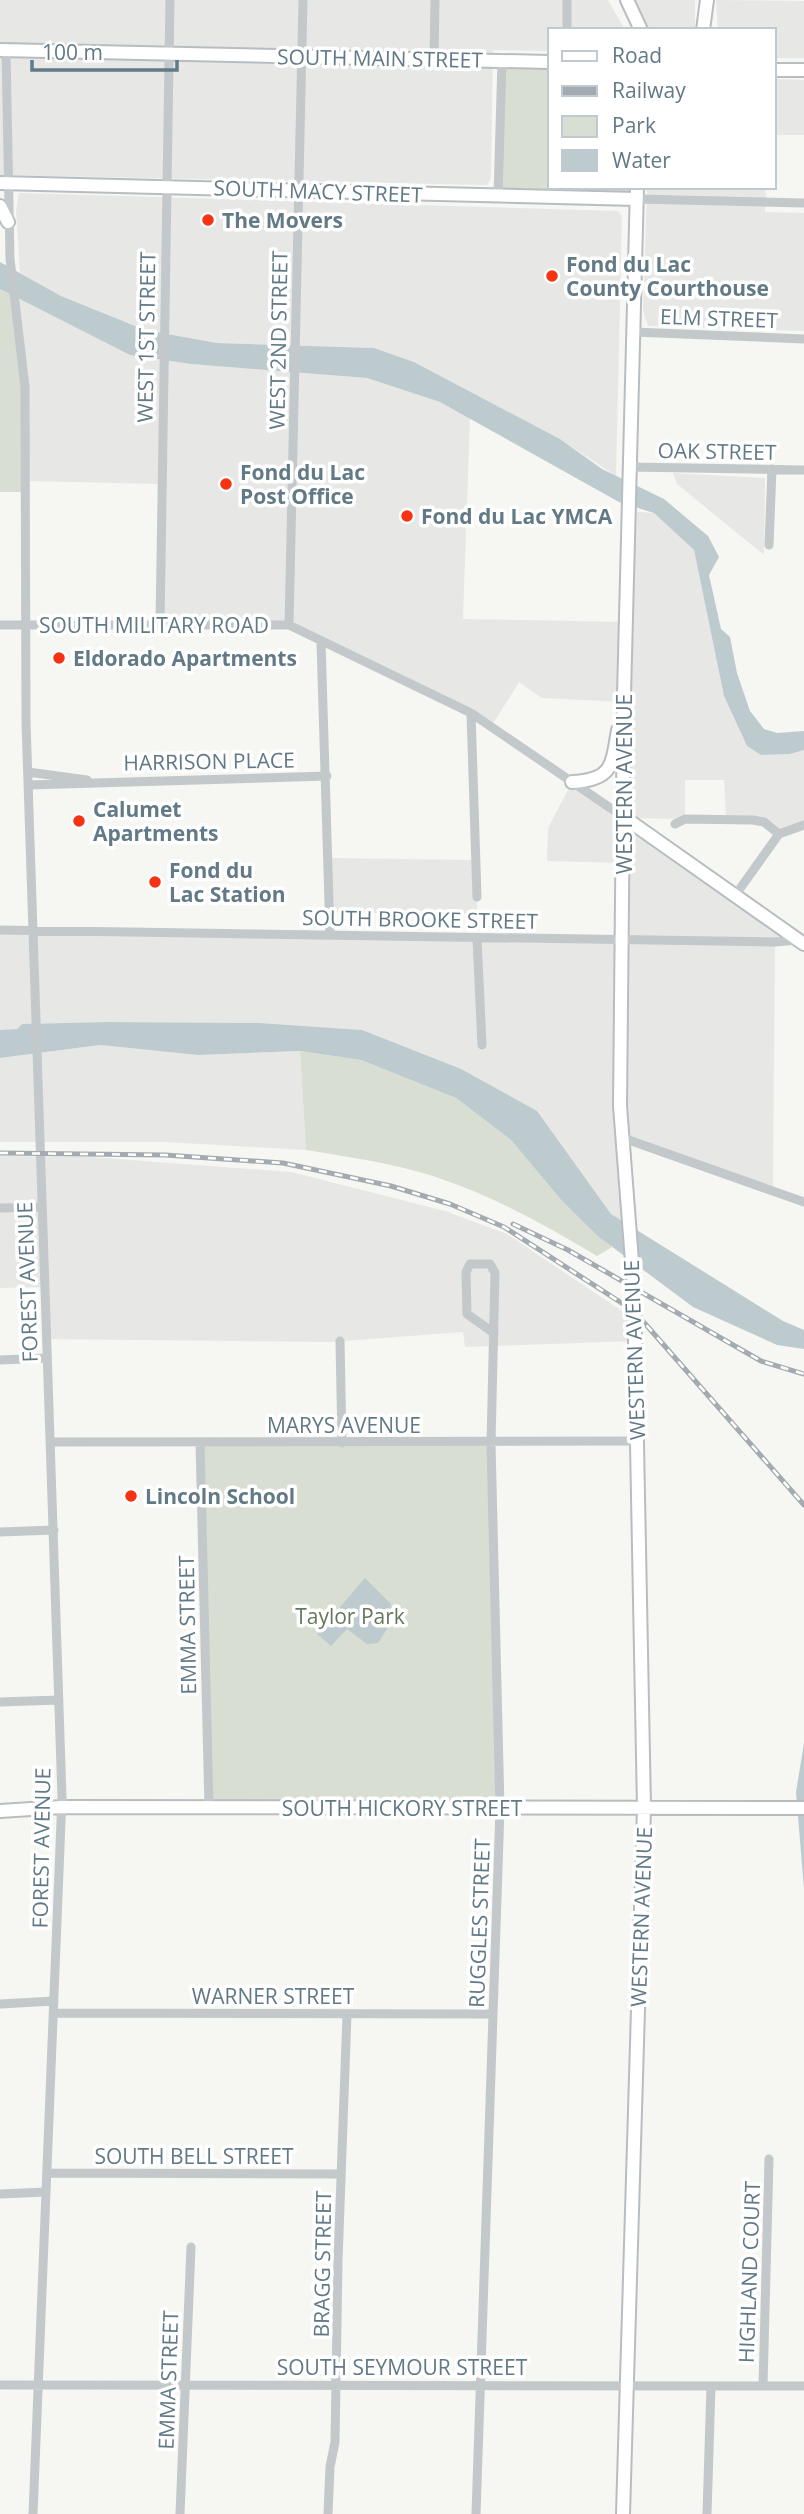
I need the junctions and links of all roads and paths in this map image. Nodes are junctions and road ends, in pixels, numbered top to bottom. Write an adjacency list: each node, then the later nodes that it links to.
1 (170, 0): 11 (street, WEST 1ST STREET)
2 (303, 0): 12 (street, WEST 2ND STREET)
3 (435, 0): 13 (street)
4 (567, 0): 8 (street)
5 (627, 0): 9 (street)
6 (707, 0): 7 (street)
7 (705, 23)
8 (567, 28)
9 (640, 28)
10 (3, 50): 11 (street, SOUTH MAIN STREET); 18 (street, FOREST AVENUE)
11 (169, 52): 12 (street, SOUTH MAIN STREET); 19 (street, WEST 1ST STREET)
12 (302, 56): 13 (street, SOUTH MAIN STREET); 20 (street, WEST 2ND STREET)
13 (434, 59): 14 (street, SOUTH MAIN STREET)
14 (502, 61): 15 (street, SOUTH MAIN STREET); 22 (street)
15 (548, 62)
16 (776, 70): 17 (street)
17 (804, 70)
18 (3, 183): 19 (street, SOUTH MACY STREET); 25 (street, FOREST AVENUE)
19 (166, 186): 20 (street, SOUTH MACY STREET); 32 (street, WEST 1ST STREET)
20 (298, 190): 22 (street, SOUTH MACY STREET); 35 (street, WEST 2ND STREET)
21 (637, 193): 22 (street, SOUTH MACY STREET); 23 (street); 26 (street, WESTERN AVENUE)
22 (498, 196)
23 (804, 203)
24 (0, 206): 25 (street)
25 (8, 222): 34 (street, FOREST AVENUE)
26 (633, 332): 27 (street, ELM STREET); 30 (street, WESTERN AVENUE)
27 (804, 339)
28 (772, 469): 29 (street, OAK STREET); 30 (street, OAK STREET); 31 (street)
29 (804, 470)
30 (629, 472): 37 (street, WESTERN AVENUE)
31 (769, 545)
32 (160, 624): 34 (street, SOUTH MILITARY ROAD); 35 (street, SOUTH MILITARY ROAD)
33 (0, 625): 34 (street, SOUTH MILITARY ROAD)
34 (25, 625): 39 (street, FOREST AVENUE)
35 (289, 625): 36 (street, SOUTH MILITARY ROAD)
36 (321, 642): 38 (street, SOUTH MILITARY ROAD); 40 (street)
37 (624, 695): 42 (street); 44 (street, WESTERN AVENUE)
38 (471, 713): 42 (street, SOUTH MILITARY ROAD); 48 (street)
39 (28, 772): 41 (street, HARRISON PLACE); 43 (street, FOREST AVENUE)
40 (327, 776): 41 (street, HARRISON PLACE); 52 (street)
41 (92, 781): 43 (street, HARRISON PLACE)
42 (572, 782): 44 (street, SOUTH MILITARY ROAD)
43 (28, 785): 51 (street, FOREST AVENUE)
44 (625, 818): 49 (street, SOUTH MILITARY ROAD); 54 (street, WESTERN AVENUE)
45 (675, 824): 47 (street)
46 (804, 825): 47 (street)
47 (779, 834): 49 (street)
48 (477, 897)
49 (734, 897): 55 (street, SOUTH MILITARY ROAD)
50 (0, 930): 51 (street, SOUTH BROOKE STREET)
51 (34, 930): 52 (street, SOUTH BROOKE STREET); 59 (street, FOREST AVENUE)
52 (330, 935): 53 (street, SOUTH BROOKE STREET)
53 (477, 939): 54 (street, SOUTH BROOKE STREET); 56 (street)
54 (622, 939): 55 (street, SOUTH BROOKE STREET); 57 (street, WESTERN AVENUE)
55 (801, 942)
56 (482, 1045)
57 (623, 1139): 58 (street); 65 (street, WESTERN AVENUE)
58 (804, 1202)
59 (42, 1207): 60 (street); 63 (street, FOREST AVENUE)
60 (0, 1209)
61 (494, 1334): 61 (street, RUGGLES STREET); 69 (street, RUGGLES STREET)
62 (340, 1341): 68 (street)
63 (47, 1358): 64 (street); 66 (street, FOREST AVENUE)
64 (0, 1360)
65 (637, 1441): 69 (street, MARYS AVENUE); 76 (street, WESTERN AVENUE)
66 (51, 1442): 67 (street, MARYS AVENUE); 70 (street, FOREST AVENUE)
67 (200, 1442): 68 (street, MARYS AVENUE); 75 (street, EMMA STREET)
68 (342, 1443): 69 (street, MARYS AVENUE)
69 (491, 1443): 78 (street, RUGGLES STREET)
70 (54, 1530): 71 (street); 72 (street, FOREST AVENUE)
71 (0, 1532)
72 (59, 1700): 73 (street); 74 (street, FOREST AVENUE)
73 (0, 1702)
74 (62, 1807): 75 (street, SOUTH HICKORY STREET); 79 (street, SOUTH HICKORY STREET); 80 (street, FOREST AVENUE)
75 (209, 1807): 78 (street, SOUTH HICKORY STREET)
76 (645, 1808): 77 (street, SOUTH HICKORY STREET); 78 (street, SOUTH HICKORY STREET); 96 (street, WESTERN AVENUE)
77 (798, 1808)
78 (500, 1809): 84 (street, RUGGLES STREET)
79 (0, 1811)
80 (54, 2001): 81 (street); 82 (street, FOREST AVENUE)
81 (0, 2004)
82 (54, 2013): 83 (street, WARNER STREET); 86 (street, FOREST AVENUE)
83 (347, 2014): 84 (street, WARNER STREET); 87 (street, BRAGG STREET)
84 (493, 2014): 95 (street, RUGGLES STREET)
85 (769, 2160): 98 (street, HIGHLAND COURT)
86 (47, 2172): 87 (street, SOUTH BELL STREET); 88 (street, FOREST AVENUE)
87 (341, 2174): 93 (street, BRAGG STREET)
88 (46, 2192): 89 (street); 91 (street, FOREST AVENUE)
89 (0, 2194)
90 (191, 2247): 92 (street, EMMA STREET)
91 (39, 2383): 92 (street, SOUTH SEYMOUR STREET); 94 (street, SOUTH SEYMOUR STREET); 100 (street, FOREST AVENUE)
92 (185, 2384): 93 (street, SOUTH SEYMOUR STREET); 101 (street, EMMA STREET)
93 (337, 2384): 95 (street, SOUTH SEYMOUR STREET); 102 (street, BRAGG STREET)
94 (0, 2385)
95 (480, 2385): 96 (street, SOUTH SEYMOUR STREET); 103 (street, RUGGLES STREET)
96 (627, 2385): 97 (street, SOUTH SEYMOUR STREET); 104 (street, WESTERN AVENUE)
97 (711, 2386): 98 (street, SOUTH SEYMOUR STREET); 105 (street)
98 (763, 2386): 99 (street, SOUTH SEYMOUR STREET)
99 (804, 2386)
100 (33, 2514)
101 (180, 2514)
102 (328, 2514)
103 (476, 2514)
104 (623, 2514)
105 (707, 2514)

